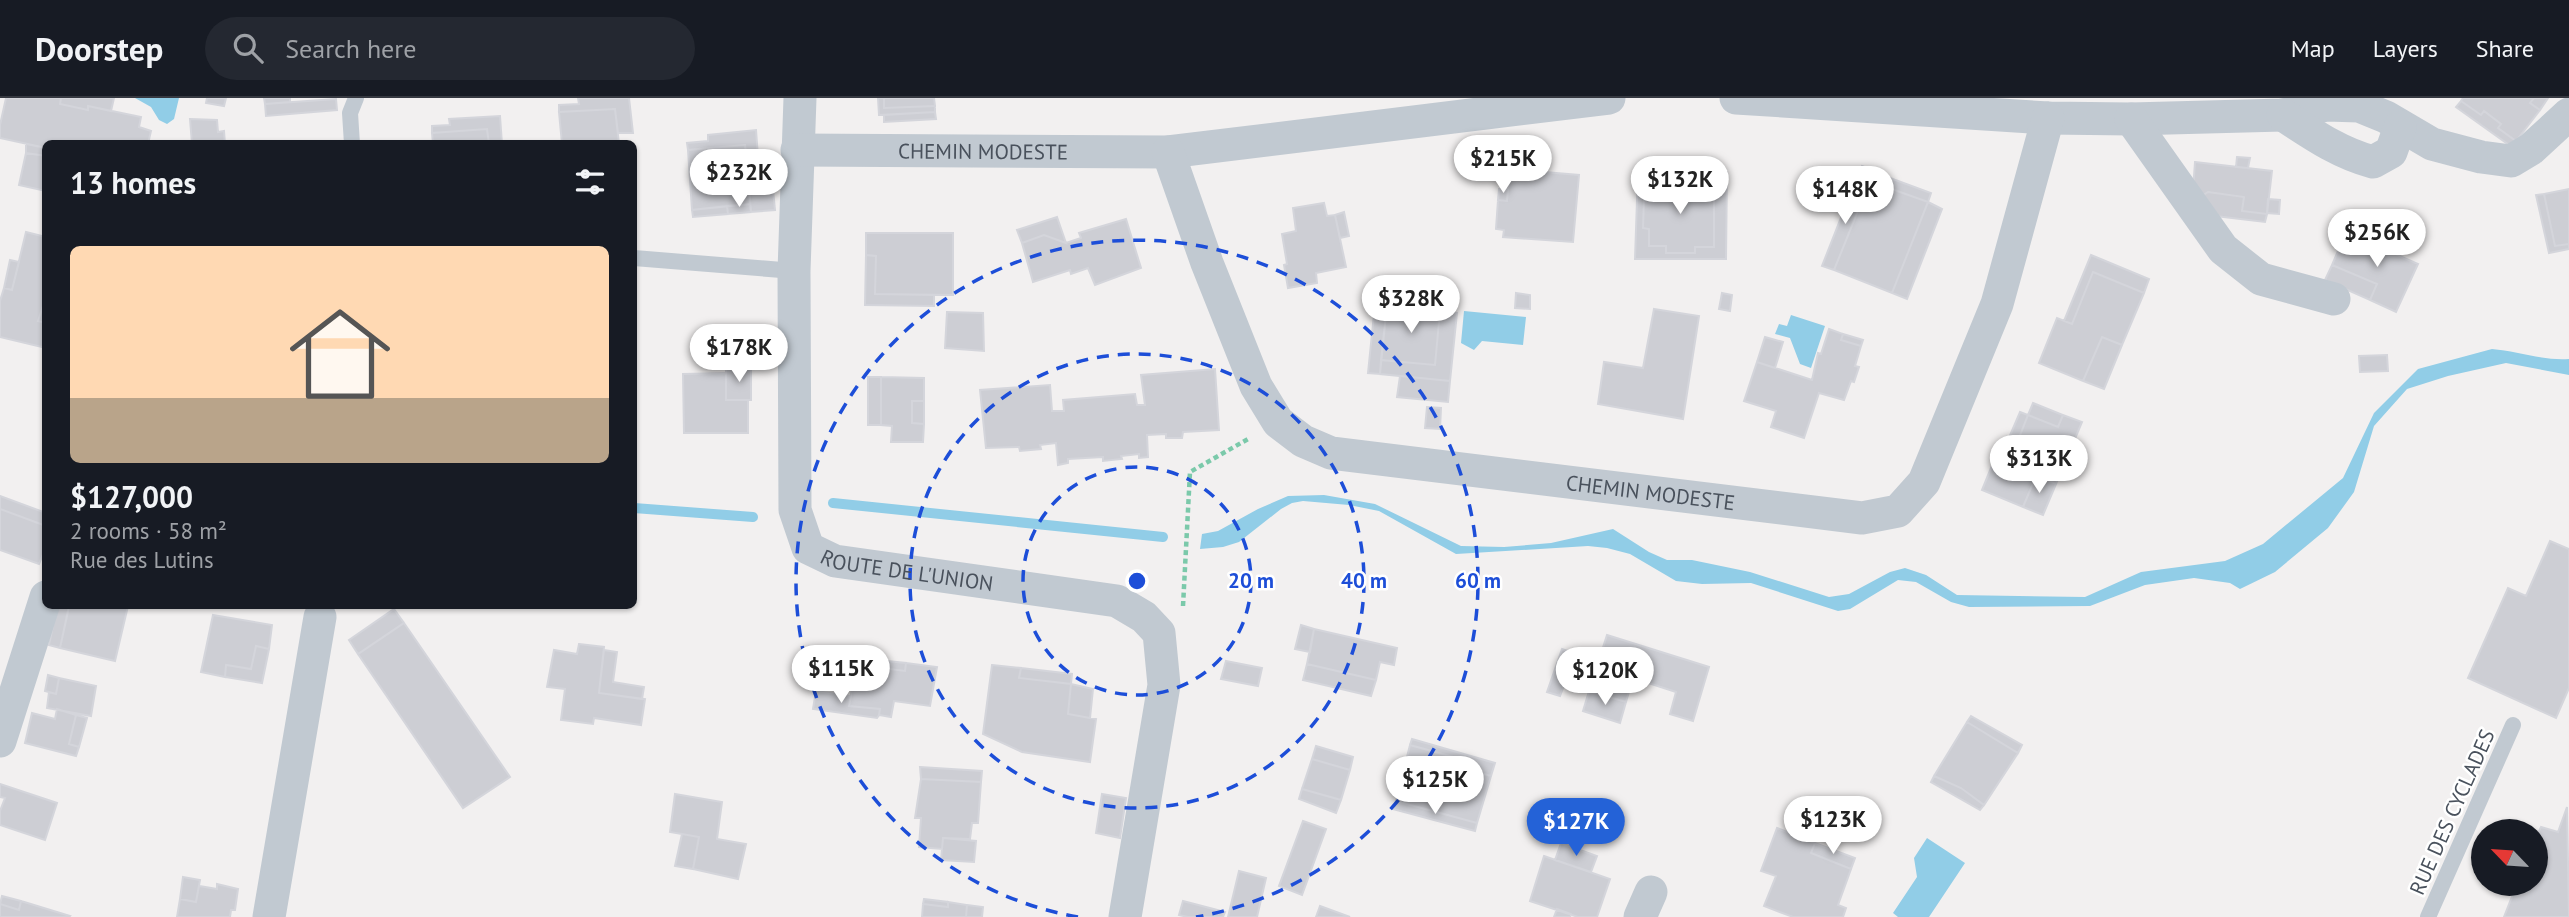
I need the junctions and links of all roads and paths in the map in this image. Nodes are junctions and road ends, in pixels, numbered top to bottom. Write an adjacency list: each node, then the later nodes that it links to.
1 (356, 98): 10 (lane)
2 (800, 98): 11 (street, ROUTE DE L'UNION)
3 (1609, 98): 12 (street, CHEMIN MODESTE)
4 (1736, 98): 7 (street)
5 (2569, 114): 9 (street)
6 (2283, 115): 8 (street); 9 (street); 9 (street)
7 (2048, 118): 8 (street); 16 (street, CHEMIN MODESTE)
8 (2131, 119): 15 (street)
9 (2400, 127)
10 (352, 140)
11 (797, 150): 12 (street, CHEMIN MODESTE); 14 (street, ROUTE DE L'UNION)
12 (1168, 152): 16 (street, CHEMIN MODESTE)
13 (637, 258): 14 (lane)
14 (794, 271): 23 (street, ROUTE DE L'UNION)
15 (2334, 299)
16 (1278, 422): 19 (path)
17 (42, 609): 21 (street)
18 (320, 617): 22 (street)
19 (1180, 619)
20 (2513, 725): 24 (lane, RUE DES CYCLADES)
21 (0, 741)
22 (269, 917)
23 (1125, 917)
24 (2428, 917)

